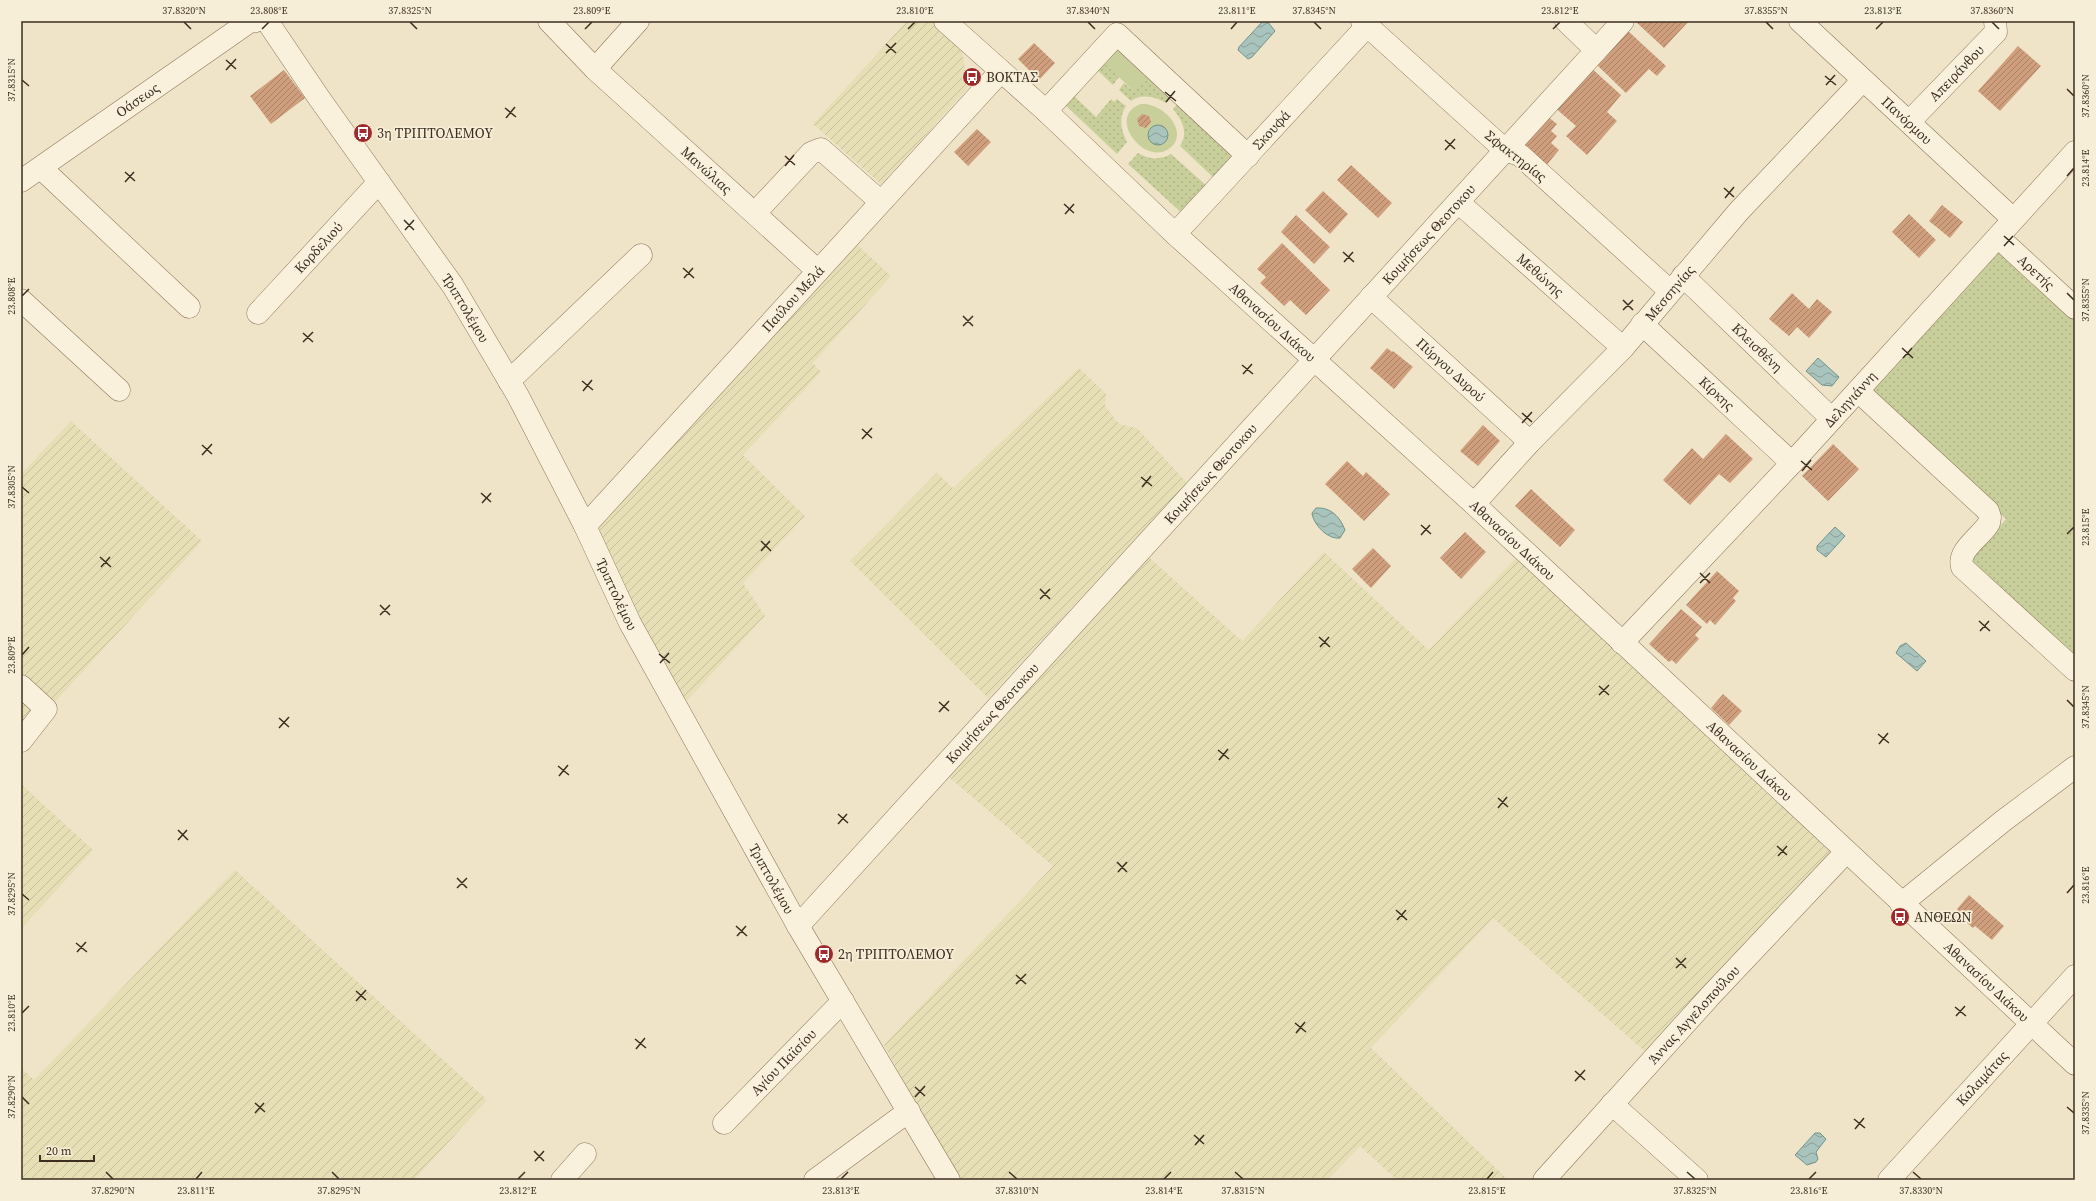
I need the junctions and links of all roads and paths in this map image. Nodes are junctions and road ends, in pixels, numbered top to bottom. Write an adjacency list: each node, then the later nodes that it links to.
1 (256, 21): 20 (street, Οάσεως)
2 (266, 21): 22 (street, Τριπτολέμου)
3 (549, 21): 12 (street, Μανώλιας)
4 (638, 21): 12 (street)
5 (1566, 21): 11 (street)
6 (1623, 21): 11 (street, Κοιμήσεως Θεοτοκου)
7 (1800, 21): 14 (street, Πανόρμου)
8 (1995, 21): 16 (street, Απειράνθου)
9 (1364, 23): 17 (street, Σφακτηρίας); 19 (street, Σκουφά)
10 (958, 25): 13 (street, Αθανασίου Διάκου)
11 (1596, 50): 17 (street, Κοιμήσεως Θεοτοκου)
12 (595, 69): 25 (street, Μανώλιας)
13 (1001, 70): 15 (street, Αθανασίου Διάκου); 23 (street, Παύλου Μελά)
14 (1863, 80): 16 (street, Πανόρμου); 31 (street, Μεσσηνίας)
15 (1046, 111): 19 (street); 27 (street, Αθανασίου Διάκου)
16 (1909, 122): 26 (street, Πανόρμου)
17 (1505, 150): 24 (street, Κοιμήσεως Θεοτοκου); 31 (street, Σφακτηρίας)
18 (2075, 152): 26 (street, Δεληγιάννη)
19 (1248, 156): 27 (street, Σκουφά)
20 (40, 168): 21 (street, Οάσεως); 34 (street)
21 (21, 182)
22 (379, 182): 36 (street, Κορδελιού); 40 (street, Τριπτολέμου)
23 (881, 202): 25 (street); 30 (street, Παύλου Μελά)
24 (1458, 202): 32 (street, Κοιμήσεως Θεοτοκου); 38 (street, Μεθώνης)
25 (755, 213): 30 (street, Μανώλιας)
26 (2013, 219): 28 (street, Δεληγιάννη)
27 (1175, 234): 39 (street, Αθανασίου Διάκου)
28 (1998, 237): 35 (street, Αρετής); 42 (street, Δεληγιάννη)
29 (641, 255): 40 (street)
30 (818, 271): 47 (street, Παύλου Μελά)
31 (1676, 284): 37 (street, Μεσσηνίας); 43 (street, Κλεισθένη)
32 (1371, 297): 39 (street, Κοιμήσεως Θεοτοκου); 44 (street, Πύργου Δυρού)
33 (21, 300): 41 (street)
34 (189, 307)
35 (2075, 308)
36 (258, 313)
37 (1642, 324): 38 (street, Μεσσηνίας); 45 (street, Κίρκης)
38 (1623, 348): 44 (street, Μεσσηνίας)
39 (1315, 359): 46 (street, Αθανασίου Διάκου); 55 (street, Κοιμήσεως Θεοτοκου)
40 (509, 381): 47 (street, Τριπτολέμου)
41 (119, 390)
42 (1858, 391): 43 (street, Δεληγιάννη); 49 (street)
43 (1832, 419): 45 (street, Δεληγιάννη)
44 (1530, 442): 46 (street, Μεσσηνίας)
45 (1792, 463): 48 (street, Δεληγιάννη)
46 (1474, 504): 48 (street, Αθανασίου Διάκου)
47 (585, 526): 55 (street, Τριπτολέμου)
48 (1622, 644): 53 (street, Αθανασίου Διάκου)
49 (2075, 670)
50 (21, 686): 51 (street)
51 (21, 741)
52 (2075, 767): 54 (street)
53 (1846, 852): 54 (street, Αθανασίου Διάκου); 60 (street, Άννας Αγγελοπούλου)
54 (1902, 904): 58 (street, Αθανασίου Διάκου)
55 (798, 926): 57 (street, Τριπτολέμου)
56 (2075, 976): 58 (street, Καλαμάτας)
57 (843, 1001): 61 (street, Τριπτολέμου); 62 (street, Αγίου Παϊσίου)
58 (2031, 1023): 59 (street, Αθανασίου Διάκου); 69 (street, Καλαμάτας)
59 (2075, 1064)
60 (1612, 1104): 67 (street, Άννας Αγγελοπούλου); 68 (street)
61 (909, 1111): 65 (street); 66 (street, Τριπτολέμου)
62 (724, 1123)
63 (585, 1154): 64 (street)
64 (562, 1180)
65 (814, 1180)
66 (949, 1180)
67 (1544, 1180)
68 (1697, 1180)
69 (1889, 1180)

